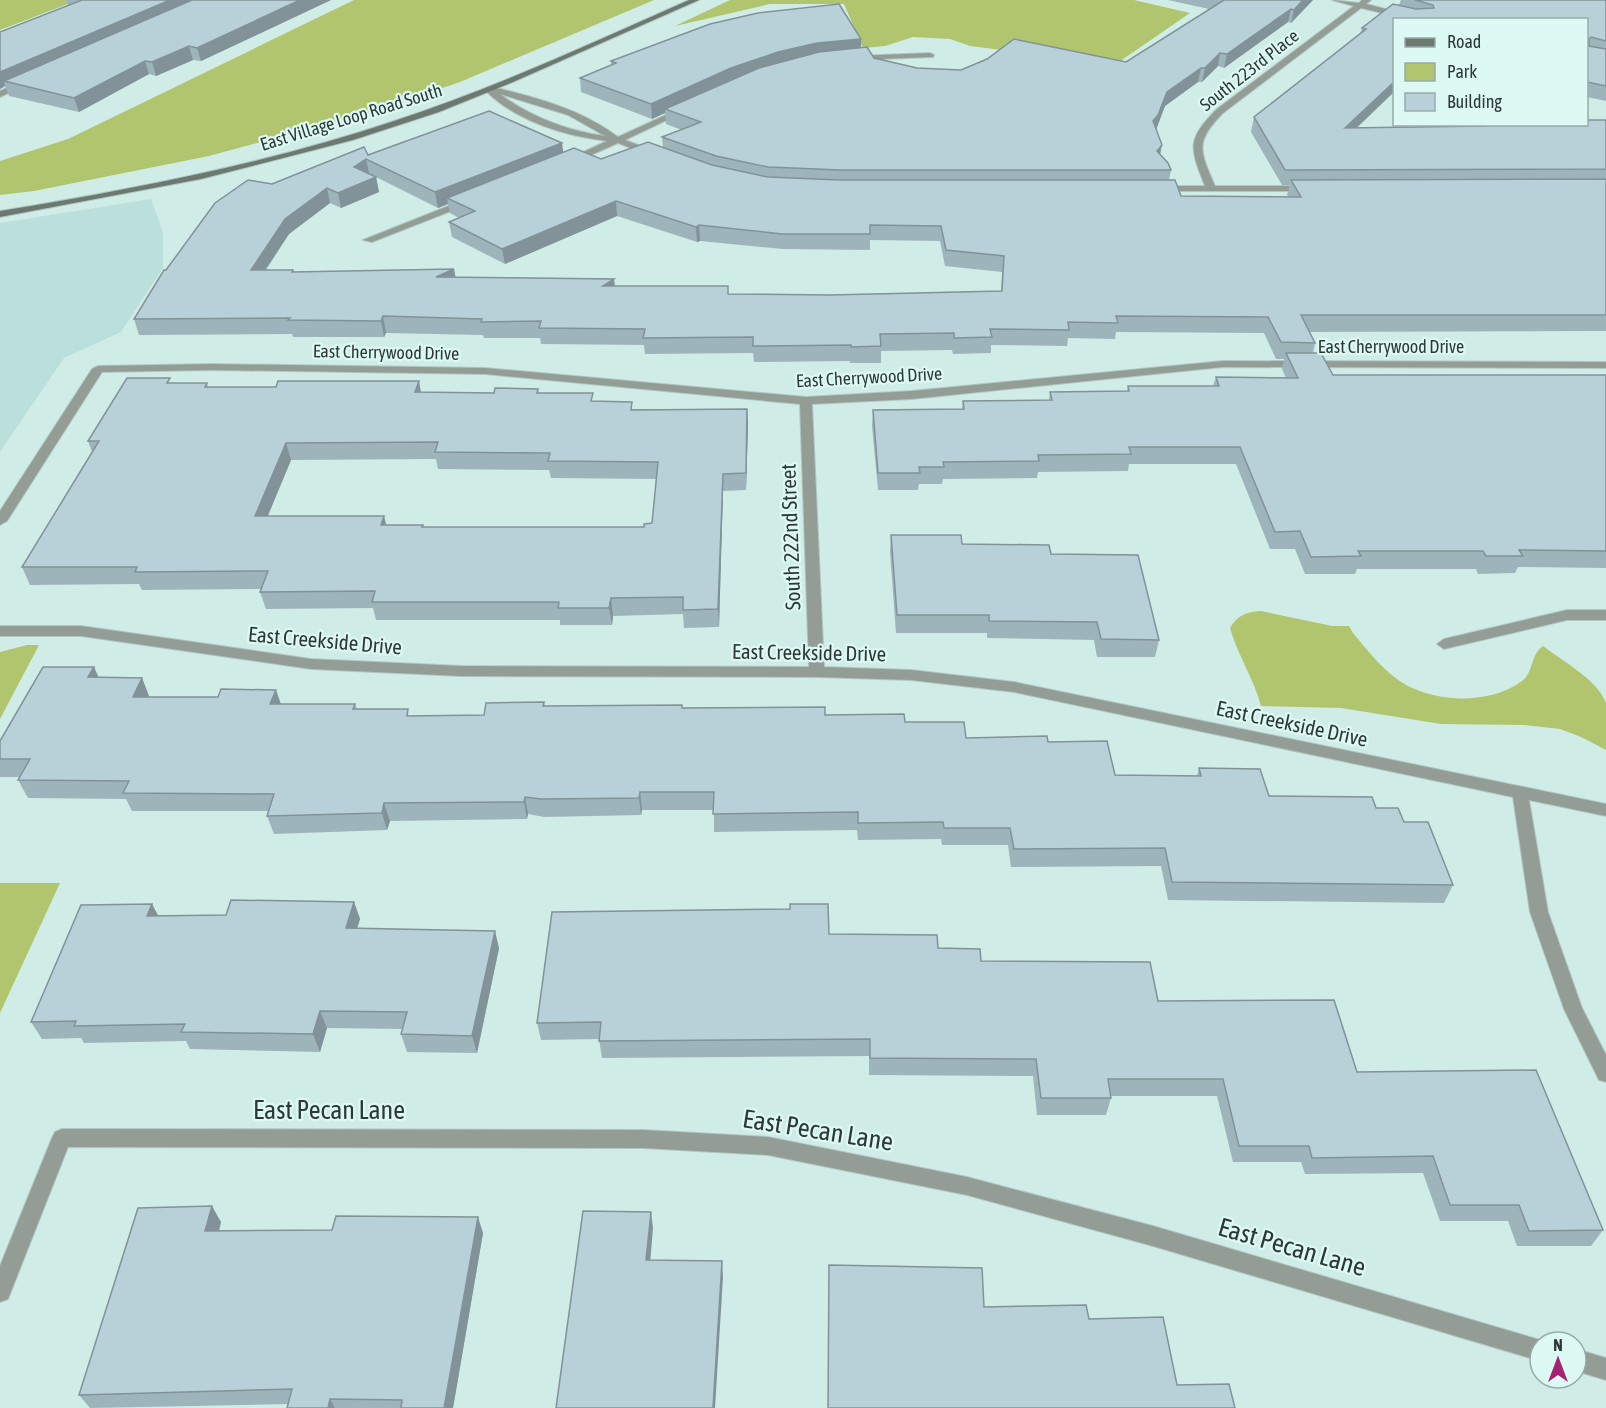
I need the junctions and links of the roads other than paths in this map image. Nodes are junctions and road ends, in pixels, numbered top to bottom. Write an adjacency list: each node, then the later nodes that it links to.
1 (695, 0): 8 (street, East Village Loop Road South)
2 (1336, 0): 3 (street)
3 (1364, 3): 4 (street); 15 (street, South 223rd Place)
4 (1418, 18)
5 (930, 55): 6 (street)
6 (841, 60)
7 (30, 81): 9 (street)
8 (489, 90): 11 (street); 11 (street); 18 (street, East Village Loop Road South)
9 (0, 94)
10 (693, 106): 11 (street)
11 (617, 140): 12 (street); 13 (street)
12 (659, 156)
13 (554, 168)
14 (1151, 189): 15 (street)
15 (1211, 189): 16 (street)
16 (1319, 189)
17 (477, 197): 19 (street)
18 (0, 214)
19 (368, 240)
20 (1606, 365): 21 (street, East Cherrywood Drive)
21 (806, 401): 22 (street, East Cherrywood Drive); 26 (street, South 222nd Street)
22 (0, 521)
23 (1606, 615): 25 (street)
24 (0, 631): 26 (street, East Creekside Drive)
25 (1444, 644)
26 (816, 672): 27 (street, East Creekside Drive)
27 (1520, 791): 28 (street, East Creekside Drive); 29 (street)
28 (1606, 810)
29 (1606, 1074)
30 (0, 1292): 31 (street, East Pecan Lane)
31 (1528, 1346)
32 (1588, 1364): 33 (street)
33 (1606, 1369)

